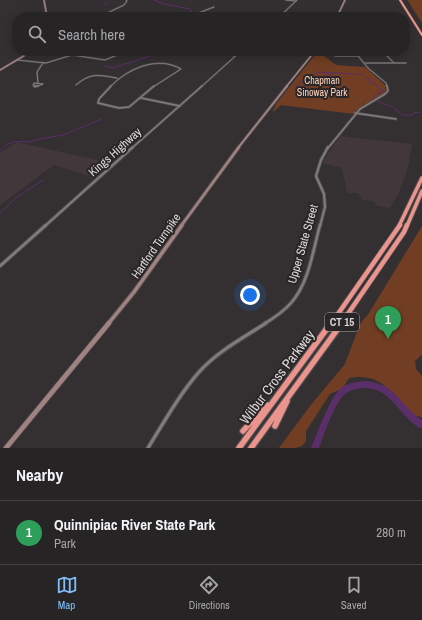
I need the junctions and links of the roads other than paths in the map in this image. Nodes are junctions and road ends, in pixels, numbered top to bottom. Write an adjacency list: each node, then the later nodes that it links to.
1 (44, 0): 8 (main road)
2 (126, 0): 9 (street)
3 (286, 0): 4 (street)
4 (296, 0): 11 (street)
5 (346, 0): 12 (main road)
6 (401, 0): 13 (highway); 14 (highway)
7 (214, 7): 10 (street)
8 (46, 12)
9 (109, 12)
10 (201, 12)
11 (285, 12)
12 (340, 12)
13 (408, 12)
14 (409, 12)
15 (410, 13): 17 (highway)
16 (410, 15): 18 (highway)
17 (422, 30)
18 (422, 36)
19 (24, 56): 28 (main road)
20 (68, 56): 29 (street)
21 (79, 56): 22 (street)
22 (115, 56)
23 (235, 56): 38 (street, Kings Highway)
24 (312, 56): 48 (main road, Hartford Turnpike)
25 (335, 56): 26 (street)
26 (358, 56): 30 (street, Upper State Street)
27 (387, 56): 31 (street)
28 (17, 60): 29 (street); 33 (main road)
29 (43, 63): 35 (street)
30 (365, 63): 31 (street); 39 (street, Upper State Street)
31 (395, 63): 32 (street)
32 (406, 64)
33 (0, 70)
34 (117, 78): 36 (street); 37 (street); 37 (street)
35 (38, 83)
36 (76, 85)
37 (141, 98): 38 (street)
38 (180, 106): 43 (street, Kings Highway)
39 (355, 113): 40 (street); 49 (street, Upper State Street)
40 (396, 120)
41 (422, 178): 45 (highway, Wilbur Cross Parkway / CT 15)
42 (422, 191): 44 (highway, Wilbur Cross Parkway / CT 15)
43 (0, 266)
44 (292, 390): 46 (highway); 51 (highway, Wilbur Cross Parkway / CT 15)
45 (277, 395): 47 (highway); 50 (highway, Wilbur Cross Parkway / CT 15)
46 (275, 426)
47 (243, 431)
48 (6, 448)
49 (148, 448)
50 (239, 448)
51 (251, 448)

